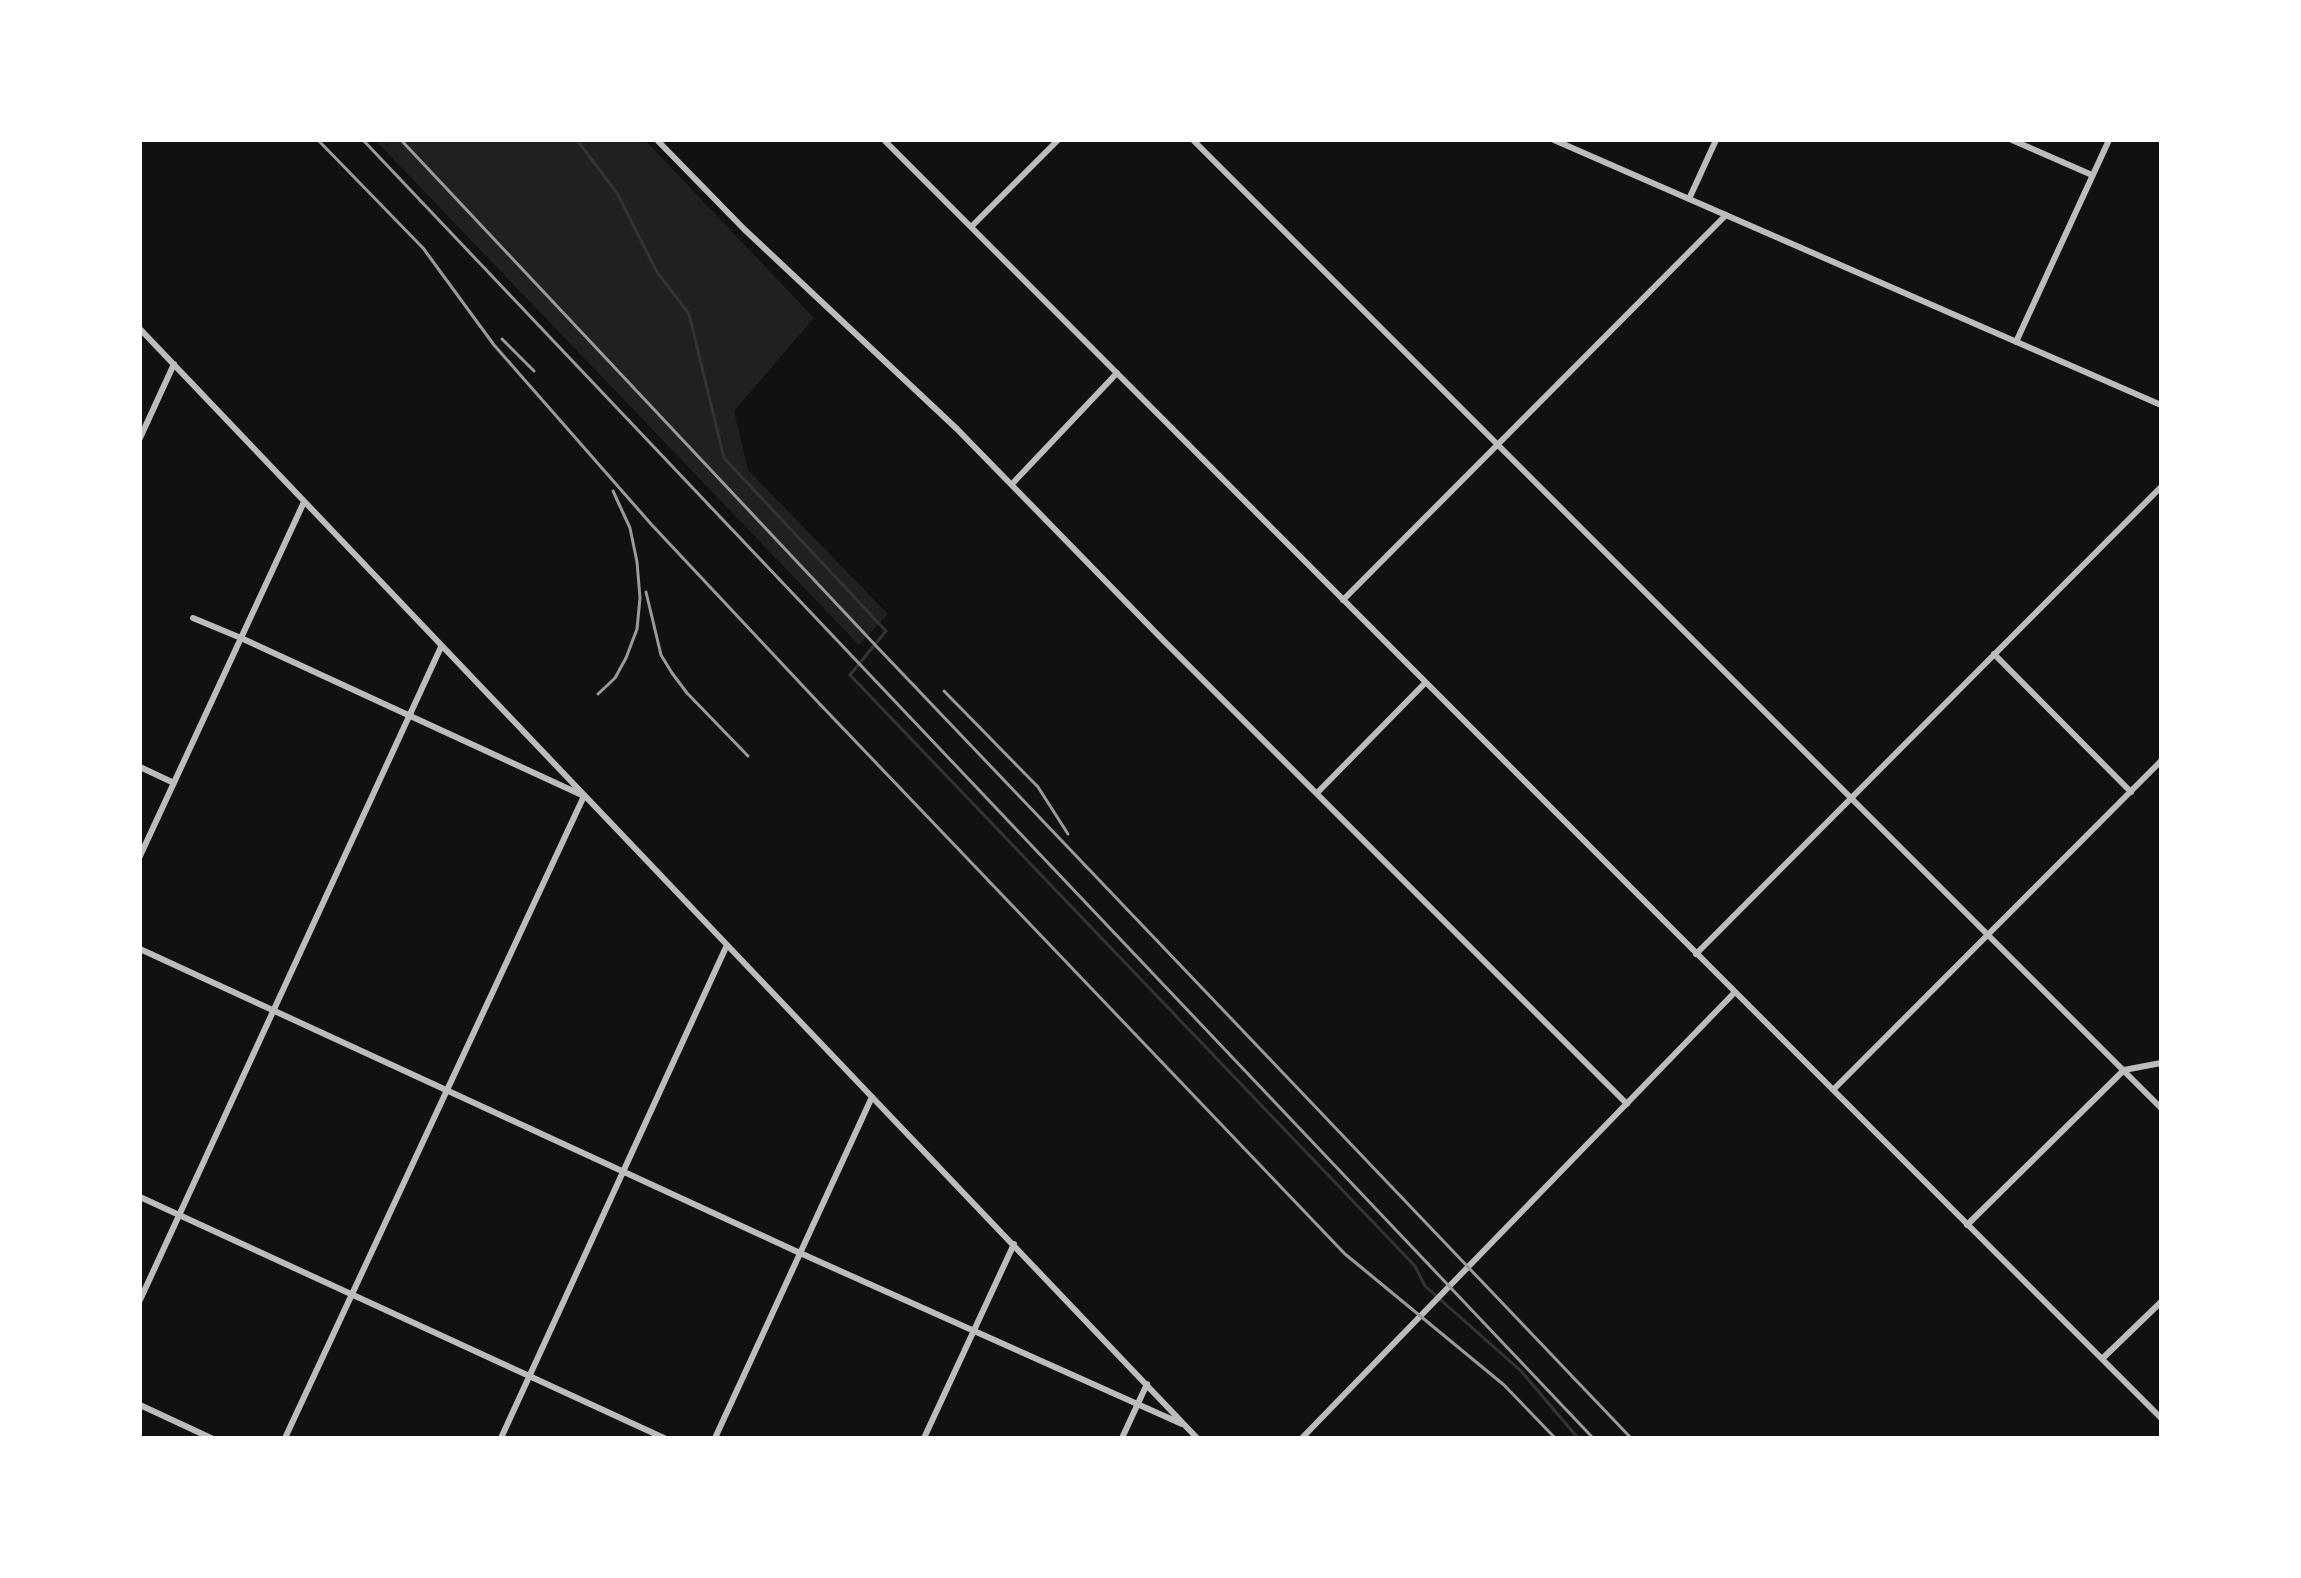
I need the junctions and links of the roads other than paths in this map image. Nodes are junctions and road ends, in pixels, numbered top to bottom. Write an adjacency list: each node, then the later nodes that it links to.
1 (657, 140): 20 (street)
2 (884, 140): 12 (street)
3 (1058, 140): 12 (street)
4 (1193, 140): 19 (street)
5 (1554, 140): 10 (street)
6 (1716, 140): 10 (street)
7 (2012, 140): 9 (street)
8 (2109, 140): 9 (street)
9 (2092, 175): 14 (street)
10 (1689, 199): 11 (street)
11 (1726, 215): 14 (street); 19 (street)
12 (972, 226): 16 (street)
13 (140, 329): 15 (street)
14 (2016, 342): 17 (street)
15 (174, 364): 18 (street); 22 (street)
16 (1117, 373): 20 (street); 23 (street)
17 (2161, 405)
18 (140, 438)
19 (1498, 444): 23 (street); 36 (street)
20 (1012, 484): 34 (street)
21 (2161, 487): 27 (street)
22 (304, 502): 25 (street); 26 (street)
23 (1343, 600): 28 (street)
24 (193, 618): 25 (street)
25 (241, 638): 29 (street); 32 (street)
26 (441, 647): 29 (street); 35 (street)
27 (1994, 654): 33 (street); 36 (street)
28 (1425, 683): 34 (street); 41 (street)
29 (410, 716): 35 (street); 43 (street)
30 (2161, 761): 33 (street)
31 (140, 767): 32 (street)
32 (174, 783): 37 (street)
33 (2131, 792): 38 (street)
34 (1317, 793): 49 (street)
35 (584, 796): 39 (street); 47 (street)
36 (1851, 798): 38 (street); 41 (street)
37 (140, 856)
38 (1989, 935): 45 (street); 46 (street)
39 (727, 945): 48 (street); 51 (street)
40 (140, 949): 43 (street)
41 (1696, 954): 42 (street)
42 (1735, 992): 46 (street); 49 (street)
43 (274, 1011): 47 (street); 53 (street)
44 (2161, 1063): 45 (street)
45 (2124, 1070): 50 (street); 54 (street)
46 (1833, 1090): 54 (street)
47 (447, 1091): 51 (street); 57 (street)
48 (872, 1097): 55 (street); 56 (street)
49 (1627, 1104): 76 (street)
50 (2161, 1108)
51 (623, 1172): 56 (street); 62 (street)
52 (140, 1197): 53 (street)
53 (179, 1215): 57 (street); 58 (street)
54 (1967, 1225): 61 (street)
55 (1014, 1244): 60 (street); 63 (street)
56 (800, 1253): 60 (street); 72 (street)
57 (352, 1295): 62 (street); 69 (street)
58 (140, 1300)
59 (2161, 1302): 61 (street)
60 (973, 1331): 65 (street); 73 (street)
61 (2102, 1359): 66 (street)
62 (529, 1376): 70 (street); 71 (street)
63 (1147, 1384): 65 (street); 67 (street)
64 (140, 1405): 68 (street)
65 (1137, 1405): 67 (street); 74 (street)
66 (2161, 1418)
67 (1185, 1426): 75 (street)
68 (211, 1438)
69 (285, 1438)
70 (501, 1438)
71 (664, 1438)
72 (715, 1438)
73 (924, 1438)
74 (1122, 1438)
75 (1197, 1438)
76 (1302, 1438)

